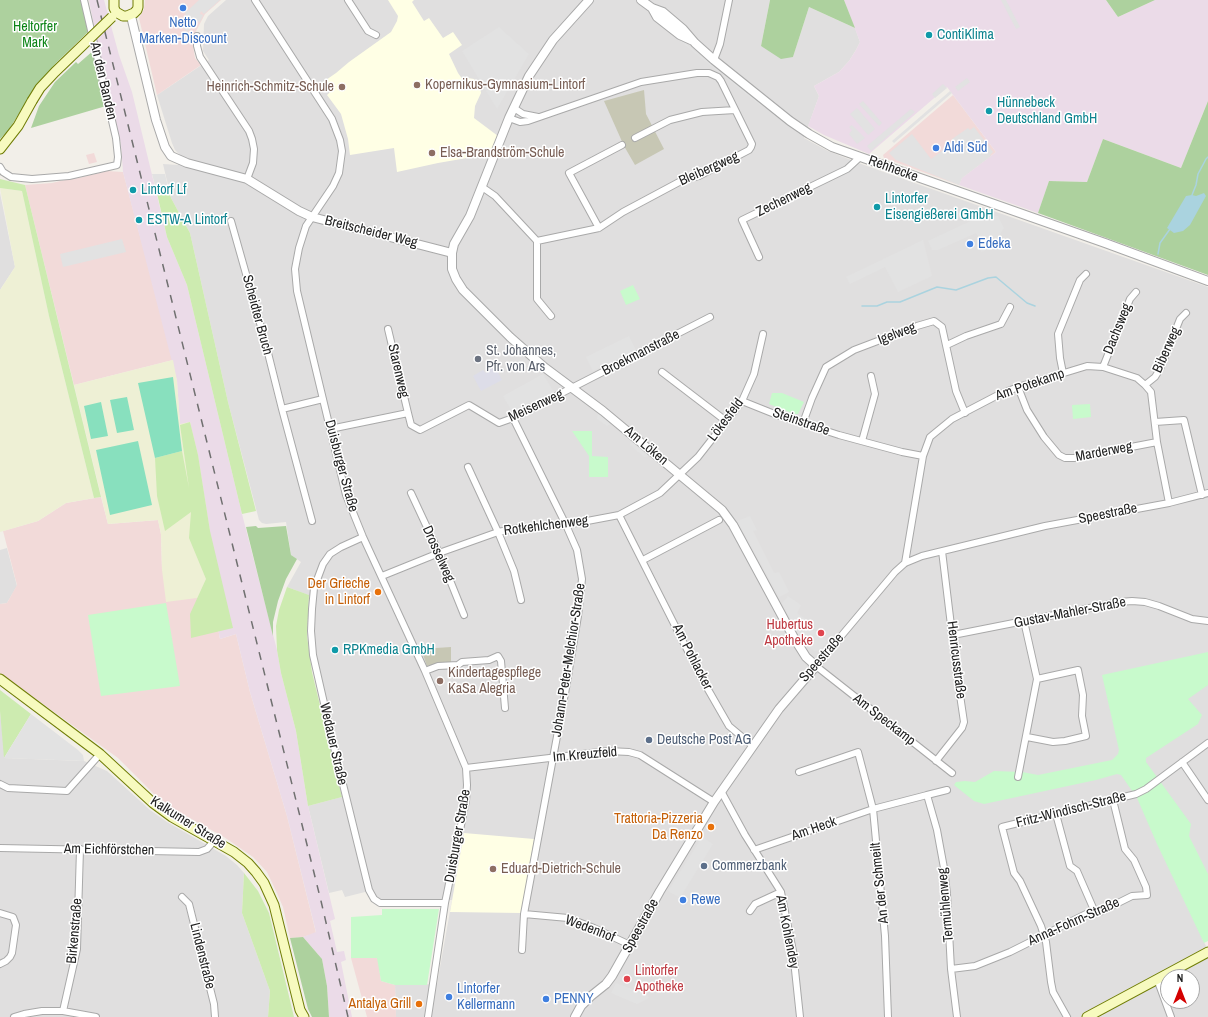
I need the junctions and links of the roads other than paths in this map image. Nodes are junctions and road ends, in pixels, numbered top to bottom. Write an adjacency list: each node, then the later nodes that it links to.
1 (84, 0): 24 (street, An den Banden)
2 (114, 0): 11 (main road)
3 (138, 0): 12 (main road)
4 (256, 0): 27 (street, Duisburger Straße)
5 (348, 0): 13 (street)
6 (589, 0): 10 (street)
7 (596, 0): 10 (street)
8 (641, 0): 15 (street, Rehhecke)
9 (729, 0): 15 (street)
10 (582, 8): 16 (street)
11 (114, 14): 12 (main road); 22 (main road, bridge)
12 (131, 16): 25 (street, Breitscheider Weg)
13 (376, 35)
14 (197, 36): 25 (street)
15 (714, 60): 23 (street, Rehhecke)
16 (514, 108): 18 (street); 19 (street)
17 (735, 110): 18 (street, Bleibergweg); 20 (street); 29 (street, Bleibergweg)
18 (538, 117): 19 (street, Bleibergweg)
19 (509, 118): 26 (street)
20 (635, 138)
21 (622, 145): 29 (street)
22 (0, 149)
23 (860, 157): 32 (street, Zechenweg); 34 (street, Rehhecke)
24 (0, 167)
25 (247, 179): 27 (street, Breitscheider Weg)
26 (482, 187): 30 (street); 31 (street)
27 (312, 217): 31 (street, Breitscheider Weg); 50 (street, Duisburger Straße)
28 (231, 221): 52 (street, Scheidter Bruch)
29 (599, 228): 30 (street, Bleibergweg)
30 (537, 241): 38 (street)
31 (452, 253): 49 (street, Am Löken)
32 (759, 257)
33 (1086, 274): 45 (street)
34 (1208, 281)
35 (1136, 292): 43 (street, Dachsweg)
36 (1010, 307): 42 (street)
37 (1186, 313): 47 (street, Biberweg)
38 (550, 316)
39 (710, 317): 49 (street, Broekmanstraße)
40 (388, 329): 53 (street, Starenweg)
41 (763, 334): 51 (street, Lökesfeld)
42 (947, 345): 54 (street, Igelweg); 58 (street, Igelweg)
43 (1103, 367): 45 (street, Am Potekamp); 47 (street, Am Potekamp)
44 (662, 372): 56 (street)
45 (1063, 373): 48 (street, Am Potekamp)
46 (871, 376): 60 (street)
47 (1145, 385): 57 (street)
48 (1018, 387): 54 (street, Am Potekamp); 61 (street, Marderweg)
49 (572, 388): 55 (street, Meisenweg); 64 (street, Am Löken)
50 (323, 399): 52 (street); 59 (street, Duisburger Straße)
51 (742, 401): 56 (street, Lökesfeld); 58 (street, Steinstraße)
52 (282, 409): 70 (street, Scheidter Bruch)
53 (408, 413): 55 (street, Meisenweg); 59 (street)
54 (965, 413): 62 (street, Am Potekamp)
55 (513, 418): 71 (street, Johann-Peter-Melchior-Straße)
56 (726, 421): 64 (street, Lökesfeld)
57 (1155, 422): 61 (street); 66 (street)
58 (803, 423): 60 (street, Steinstraße)
59 (330, 429): 73 (street, Duisburger Straße)
60 (862, 441): 62 (street, Steinstraße)
61 (1157, 442): 67 (street)
62 (923, 456): 77 (street, Am Potekamp)
63 (468, 467): 72 (street)
64 (680, 474): 68 (street, Rotkehlchenweg); 84 (street, Am Löken)
65 (411, 493): 75 (street, Drosselweg)
66 (1205, 494): 67 (street, Speestraße)
67 (1170, 503): 74 (street, Speestraße)
68 (619, 514): 71 (street, Rotkehlchenweg); 76 (street, Am Pohlacker)
69 (719, 520): 76 (street)
70 (312, 521)
71 (566, 525): 72 (street, Rotkehlchenweg); 93 (street, Johann-Peter-Melchior-Straße)
72 (498, 532): 75 (street, Rotkehlchenweg); 79 (street)
73 (363, 537): 78 (street, Duisburger Straße); 115 (street, Wedauer Straße)
74 (942, 551): 77 (street, Speestraße); 83 (street, Henricusstraße)
75 (439, 553): 78 (street, Rotkehlchenweg); 80 (street, Drosselweg)
76 (643, 560): 91 (street, Am Pohlacker)
77 (905, 563): 84 (street, Speestraße)
78 (382, 576): 85 (street, Duisburger Straße)
79 (521, 600)
80 (464, 615)
81 (1024, 621): 82 (street, Gustav-Mahler-Straße); 83 (street, Gustav-Mahler-Straße); 87 (street)
82 (1208, 621)
83 (953, 635): 94 (street, Henricusstraße)
84 (816, 666): 91 (street, Speestraße); 94 (street, Am Speckamp)
85 (424, 672): 88 (street); 96 (street, Duisburger Straße)
86 (0, 679): 92 (main road, Kalkumer Straße)
87 (1038, 679): 89 (street); 89 (street)
88 (505, 708)
89 (1027, 737): 99 (street)
90 (1208, 743): 95 (street, Fritz-Windisch-Straße)
91 (753, 746): 102 (street, Speestraße)
92 (100, 754): 100 (street); 109 (main road, Kalkumer Straße)
93 (553, 758): 96 (street, Im Kreuzfeld); 106 (street, Im Kreuzfeld); 119 (street, Johann-Peter-Melchior-Straße)
94 (936, 761): 98 (street, Am Speckamp)
95 (1182, 762): 104 (street, Fritz-Windisch-Straße); 105 (street)
96 (466, 768): 115 (street, Duisburger Straße)
97 (799, 772): 107 (street, An der Schmeilt)
98 (952, 773)
99 (1018, 777)
100 (0, 784)
101 (946, 790): 103 (street)
102 (721, 792): 106 (street, Speestraße); 112 (street, Am Kohlendey)
103 (927, 795): 107 (street); 125 (street, Termühlenweg)
104 (1113, 800): 108 (street, Fritz-Windisch-Straße); 116 (street, Anna-Fohrn-Straße)
105 (1208, 800)
106 (714, 802): 121 (street, Speestraße)
107 (873, 809): 112 (street, Am Heck); 136 (street, An der Schmeilt)
108 (1056, 814): 116 (street); 120 (street, Fritz-Windisch-Straße)
109 (214, 841): 111 (street, Am Eichförstchen); 132 (main road, Kalkumer Straße)
110 (0, 848): 111 (street, Am Eichförstchen)
111 (80, 849): 127 (street, Birkenstraße)
112 (754, 850): 113 (street, Am Kohlendey)
113 (781, 892): 117 (street); 135 (street, Am Kohlendey)
114 (182, 897): 131 (street, Lindenstraße)
115 (445, 903): 133 (street, Duisburger Straße)
116 (1094, 910): 120 (street, Anna-Fohrn-Straße)
117 (750, 911)
118 (0, 913): 124 (street)
119 (524, 914): 121 (street, Wedenhof); 122 (street, Johann-Peter-Melchior-Straße)
120 (1044, 935): 125 (street, Anna-Fohrn-Straße); 138 (street, Fritz-Windisch-Straße)
121 (630, 945): 134 (street, Speestraße)
122 (522, 950)
123 (1208, 952): 126 (main road)
124 (0, 964)
125 (951, 969): 137 (street, Termühlenweg)
126 (1157, 979): 139 (main road); 140 (street)
127 (63, 1011): 128 (street); 130 (street)
128 (42, 1014): 129 (street)
129 (14, 1017)
130 (96, 1017)
131 (215, 1017)
132 (304, 1017)
133 (428, 1017)
134 (575, 1017)
135 (800, 1017)
136 (888, 1017)
137 (957, 1017)
138 (1067, 1017)
139 (1087, 1017)
140 (1171, 1017)

